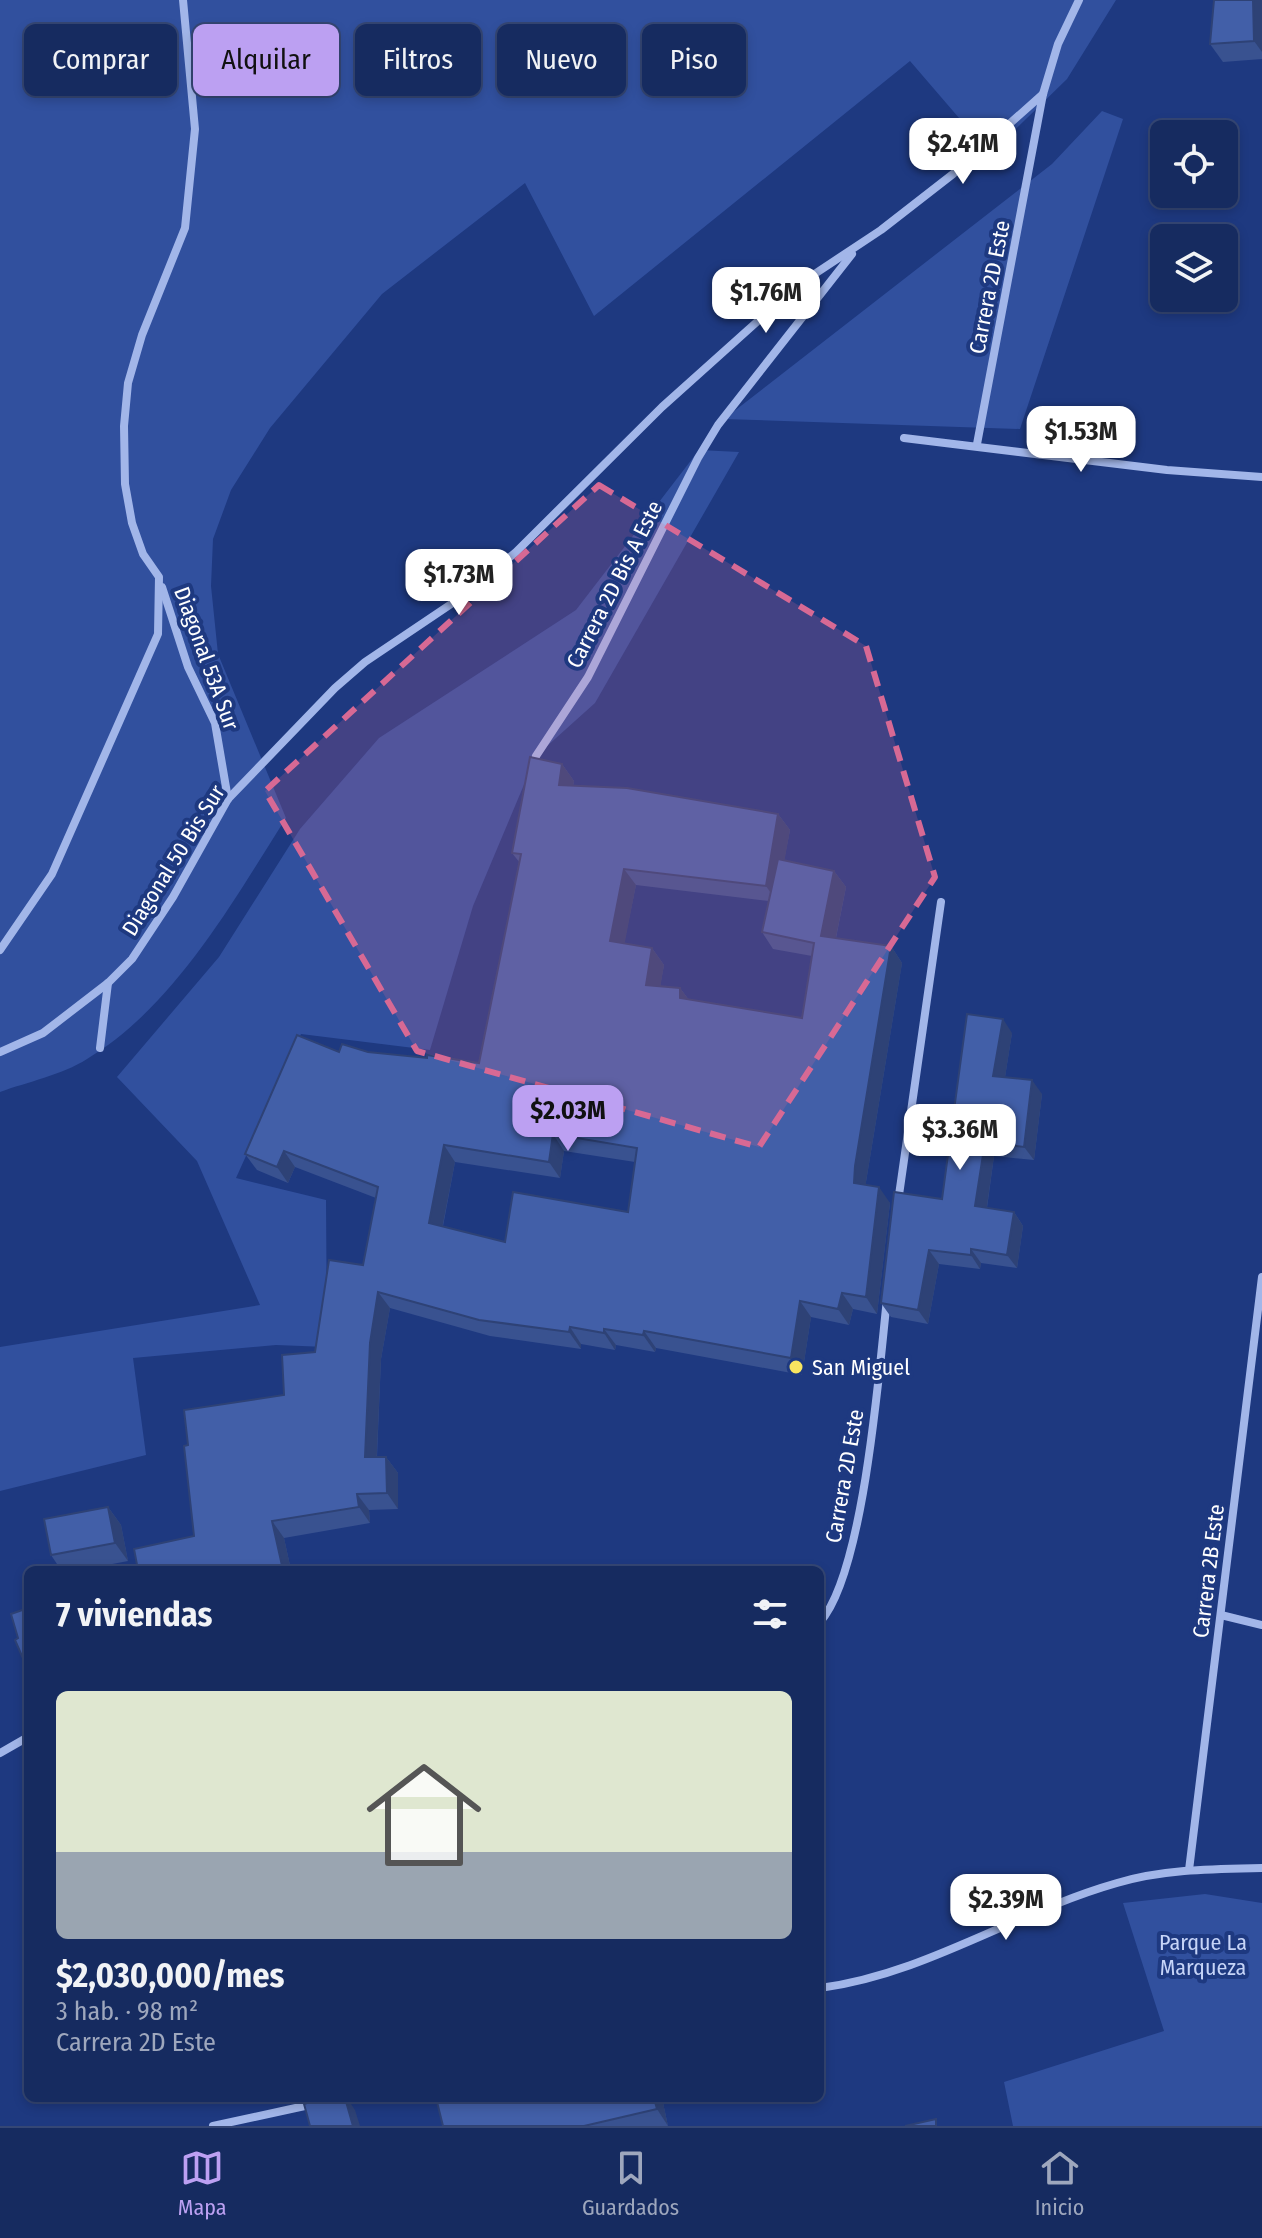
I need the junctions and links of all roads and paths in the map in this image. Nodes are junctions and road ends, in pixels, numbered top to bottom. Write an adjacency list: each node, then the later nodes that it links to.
1 (183, 0): 8 (street, Diagonal 53A Sur)
2 (1079, 0): 3 (street, Carrera 2D Este)
3 (1043, 94): 4 (street); 6 (street, Carrera 2D Este)
4 (857, 248): 9 (street, Carrera 2D Bis A Este); 10 (street, Diagonal 50 Bis Sur)
5 (904, 438): 6 (street)
6 (977, 444): 7 (street)
7 (1262, 477)
8 (159, 577): 10 (street, Diagonal 53A Sur); 12 (street)
9 (536, 756)
10 (228, 799): 13 (street, Diagonal 50 Bis Sur)
11 (941, 902): 16 (street)
12 (0, 950)
13 (108, 983): 14 (street); 15 (street, Diagonal 50 Bis Sur)
14 (100, 1048)
15 (0, 1052)
16 (898, 1206)
17 (1262, 1277): 19 (street, Carrera 2B Este)
18 (889, 1282): 20 (street, Carrera 2D Este)
19 (1221, 1615): 21 (street); 25 (street, Carrera 2B Este)
20 (824, 1617)
21 (1262, 1625)
22 (24, 1739): 23 (street)
23 (0, 1753)
24 (1262, 1868): 25 (street)
25 (1189, 1870): 26 (street)
26 (824, 1987)
27 (322, 2102): 28 (street)
28 (213, 2126)

